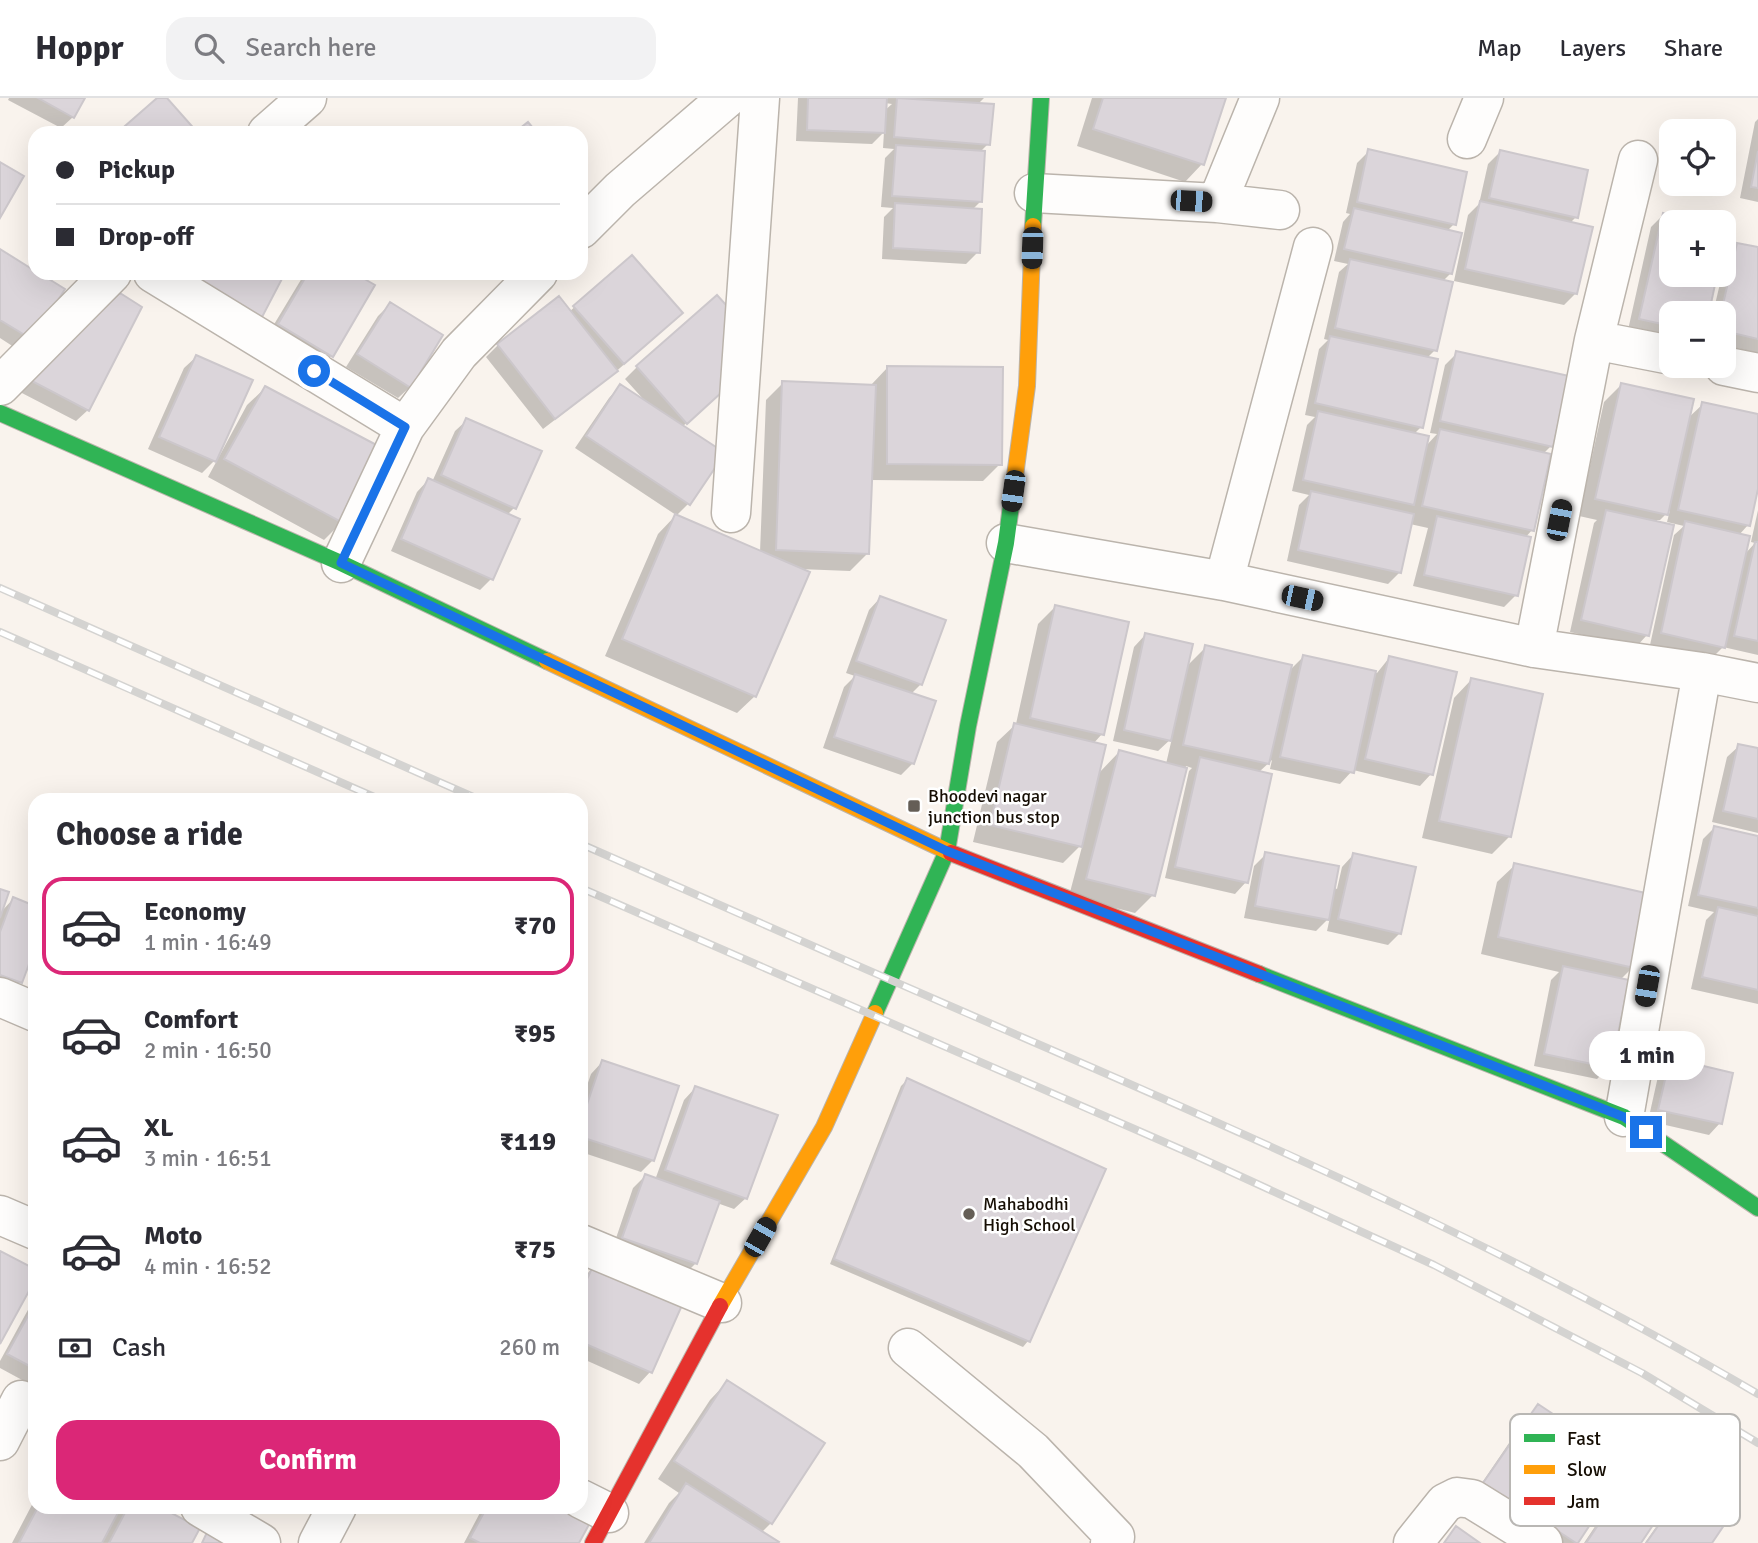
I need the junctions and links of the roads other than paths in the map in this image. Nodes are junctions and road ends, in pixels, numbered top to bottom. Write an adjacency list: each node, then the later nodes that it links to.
1 (307, 98): 7 (street)
2 (727, 98): 13 (street)
3 (760, 98): 25 (street)
4 (1041, 98): 10 (street)
5 (1260, 98): 11 (street)
6 (1484, 98): 8 (street)
7 (275, 126)
8 (1467, 139)
9 (1638, 160): 18 (street)
10 (1034, 193): 11 (street); 26 (street)
11 (1217, 202): 12 (street)
12 (1280, 209)
13 (588, 222)
14 (1313, 247): 28 (street)
15 (105, 280): 22 (street)
16 (164, 280): 24 (street)
17 (531, 280): 24 (street)
18 (1594, 340): 19 (street); 29 (street)
19 (1659, 353)
20 (1736, 368): 21 (street)
21 (1758, 373)
22 (0, 386)
23 (0, 413): 27 (street)
24 (405, 427): 27 (street)
25 (731, 513)
26 (1006, 543): 28 (street); 32 (street)
27 (341, 563): 32 (street)
28 (1224, 582): 29 (street)
29 (1534, 648): 30 (street)
30 (1702, 672): 31 (street); 35 (street)
31 (1758, 683)
32 (947, 851): 35 (street); 40 (street)
33 (0, 997): 34 (street)
34 (28, 1009)
35 (1624, 1117): 36 (street)
36 (1758, 1208)
37 (0, 1215): 38 (street)
38 (28, 1227)
39 (588, 1247): 40 (street)
40 (722, 1303): 48 (street)
41 (908, 1348): 51 (street)
42 (19, 1399): 43 (street)
43 (0, 1441)
44 (212, 1514): 49 (street)
45 (333, 1514): 50 (street)
46 (1510, 1523): 52 (street)
47 (1516, 1526): 53 (street)
48 (594, 1528)
49 (261, 1543)
50 (318, 1543)
51 (1110, 1543)
52 (1413, 1543)
53 (1543, 1543)

